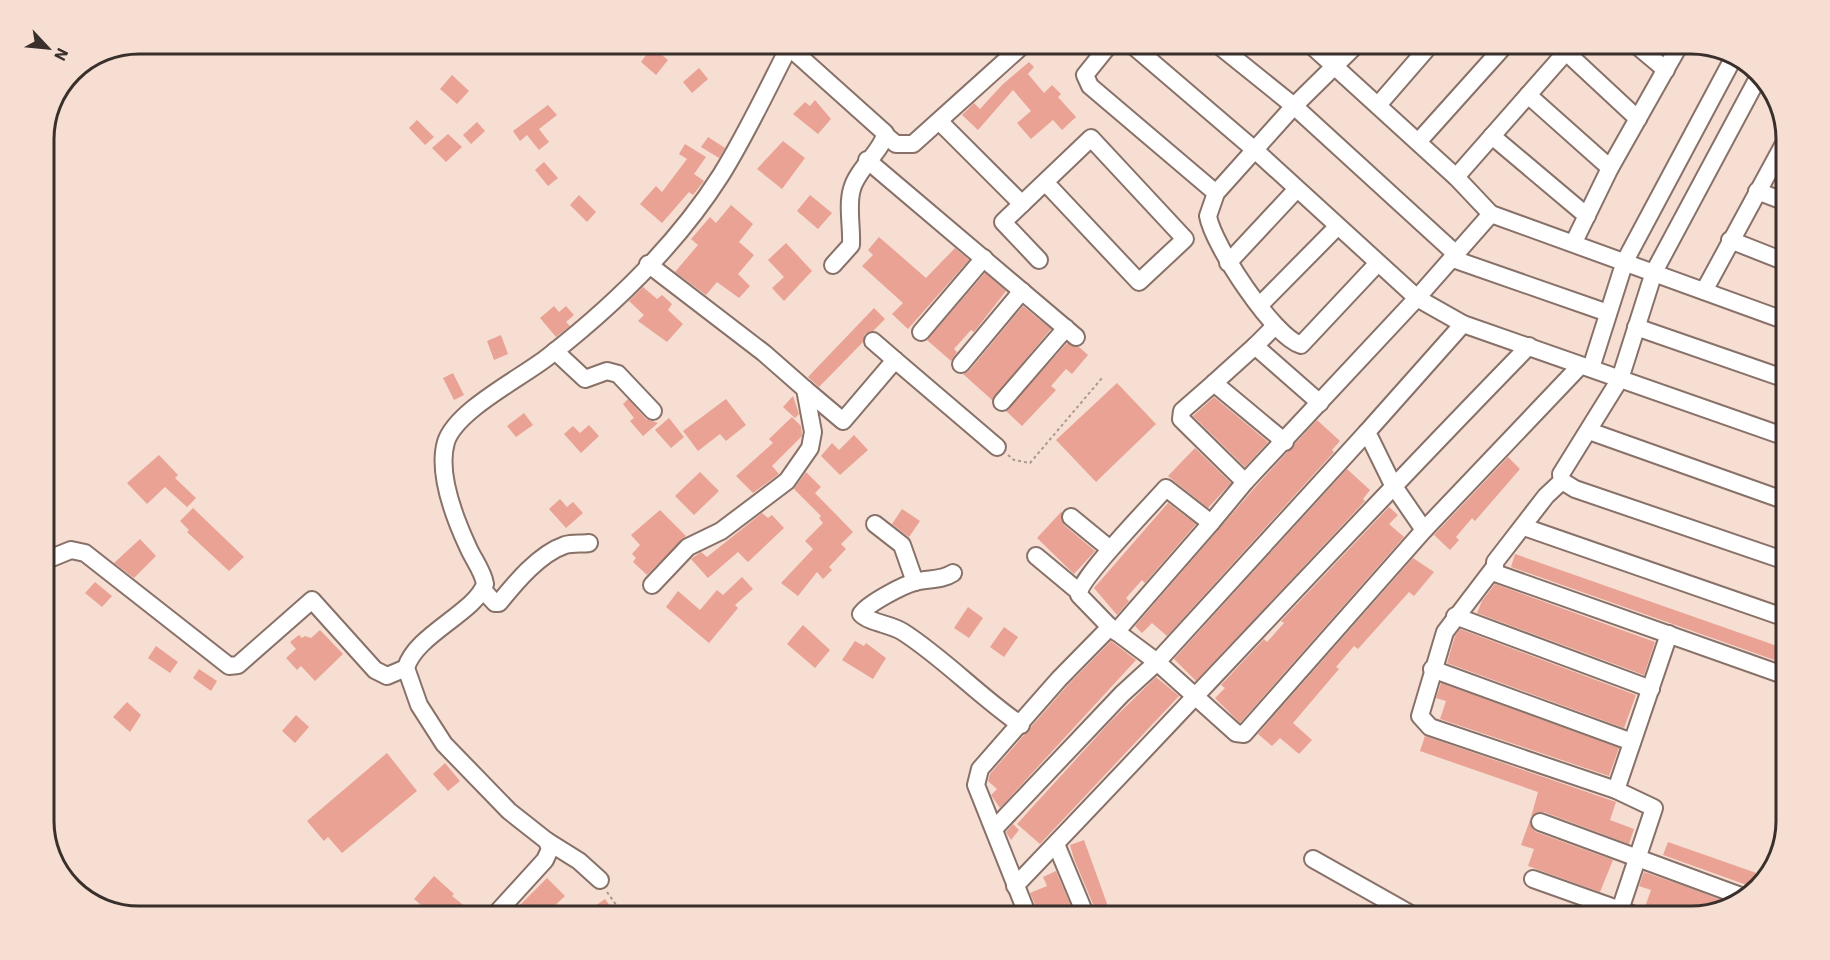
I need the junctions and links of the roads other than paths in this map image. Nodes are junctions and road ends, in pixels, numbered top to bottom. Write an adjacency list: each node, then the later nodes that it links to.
1 (783, 54): 49 (street)
2 (797, 54): 24 (street)
3 (1013, 54): 23 (street)
4 (1102, 54): 35 (street)
5 (1143, 54): 27 (street)
6 (1229, 54): 21 (street)
7 (1321, 54): 16 (street)
8 (1348, 54): 16 (street)
9 (1422, 54): 20 (street)
10 (1497, 54): 26 (street)
11 (1565, 54): 19 (street)
12 (1576, 54): 22 (street)
13 (1647, 54): 17 (street)
14 (1675, 54): 17 (street)
15 (1730, 64): 47 (street)
16 (1336, 67): 20 (street); 21 (street)
17 (1666, 70): 22 (street)
18 (1755, 83): 52 (street)
19 (1528, 95): 25 (street); 30 (street)
20 (1378, 104): 26 (street)
21 (1294, 106): 27 (street); 43 (street)
22 (1638, 119): 30 (street)
23 (940, 122): 24 (street); 37 (street)
24 (885, 135): 28 (street)
25 (1492, 136): 31 (street); 39 (street)
26 (1418, 142): 31 (street)
27 (1256, 151): 33 (street); 35 (street)
28 (867, 160): 44 (street); 51 (street)
29 (1776, 160): 34 (street)
30 (1610, 168): 39 (street)
31 (1456, 177): 38 (street)
32 (1045, 182): 32 (street); 37 (street)
33 (1296, 190): 40 (street); 48 (street)
34 (1757, 191): 36 (street); 41 (street)
35 (1216, 193): 48 (street)
36 (1776, 198)
37 (1022, 204): 46 (street)
38 (1491, 214): 42 (street); 43 (street)
39 (1587, 216): 42 (street)
40 (1337, 227): 50 (street); 56 (street)
41 (1730, 240): 45 (street); 54 (street)
42 (1574, 242): 47 (street)
43 (1455, 257): 55 (street); 57 (street)
44 (984, 258): 53 (street); 62 (street)
45 (1776, 258)
46 (1039, 260)
47 (1627, 262): 52 (street); 57 (street)
48 (1228, 263): 56 (street)
49 (648, 264): 66 (street); 73 (street)
50 (1377, 264): 55 (street); 60 (street)
51 (833, 265)
52 (1652, 271): 54 (street); 61 (street)
53 (1022, 291): 68 (street); 74 (street)
54 (1704, 291): 58 (street)
55 (1417, 298): 59 (street); 75 (street)
56 (1260, 305): 60 (street)
57 (1608, 313): 69 (street)
58 (1776, 317)
59 (1463, 324): 65 (street); 78 (street)
60 (1274, 327): 64 (street)
61 (1636, 327): 70 (street); 71 (street)
62 (921, 332)
63 (873, 341): 67 (street)
64 (1255, 346): 72 (street); 75 (street)
65 (1528, 346): 69 (street); 84 (street)
66 (555, 351): 76 (street); 100 (street)
67 (895, 360): 73 (street); 81 (street)
68 (961, 364)
69 (1588, 368): 71 (street); 90 (street)
70 (1776, 376)
71 (1618, 378): 77 (street); 79 (street)
72 (1214, 383): 80 (street); 83 (street)
73 (805, 389): 99 (street)
74 (1002, 402)
75 (1320, 403): 80 (street)
76 (653, 411)
77 (1589, 431): 82 (street); 85 (street)
78 (1367, 432): 84 (street); 106 (street)
79 (1776, 433)
80 (1285, 442): 83 (street)
81 (997, 447)
82 (1562, 481): 89 (street); 95 (street)
83 (1245, 482): 87 (street)
84 (1393, 485): 90 (street); 111 (street)
85 (1776, 497)
86 (1071, 517): 92 (street)
87 (1211, 523): 92 (street); 104 (street)
88 (875, 524): 98 (street)
89 (1524, 527): 96 (street); 102 (street)
90 (1424, 530): 111 (street)
91 (589, 543): 100 (street)
92 (1110, 549): 101 (street)
93 (1036, 556): 101 (street)
94 (54, 557): 107 (street)
95 (1776, 558)
96 (1493, 568): 103 (street); 105 (street)
97 (953, 573): 98 (street)
98 (915, 582): 112 (street)
99 (652, 585)
100 (483, 590): 107 (street)
101 (1078, 591): 104 (street)
102 (1776, 615)
103 (1455, 616): 108 (street); 110 (street)
104 (1113, 629): 106 (street); 112 (street)
105 (1669, 634): 109 (street); 110 (street)
106 (1157, 662): 111 (street); 116 (street)
107 (406, 668): 117 (street)
108 (1432, 669): 113 (street); 114 (street)
109 (1776, 672)
110 (1651, 689): 113 (street)
111 (1197, 698): 118 (street)
112 (1021, 725): 116 (street)
113 (1632, 742): 114 (street)
114 (1616, 790): 120 (street)
115 (1540, 822): 120 (street)
116 (994, 829): 123 (street)
117 (548, 841): 122 (street); 125 (street)
118 (1056, 844): 123 (street); 127 (street)
119 (1313, 859): 128 (street)
120 (1639, 859): 124 (street); 130 (street)
121 (1533, 879): 129 (street)
122 (600, 880)
123 (1015, 886): 126 (street)
124 (1734, 894)
125 (503, 906)
126 (1024, 906)
127 (1082, 906)
128 (1396, 906)
129 (1599, 906)
130 (1622, 906)

